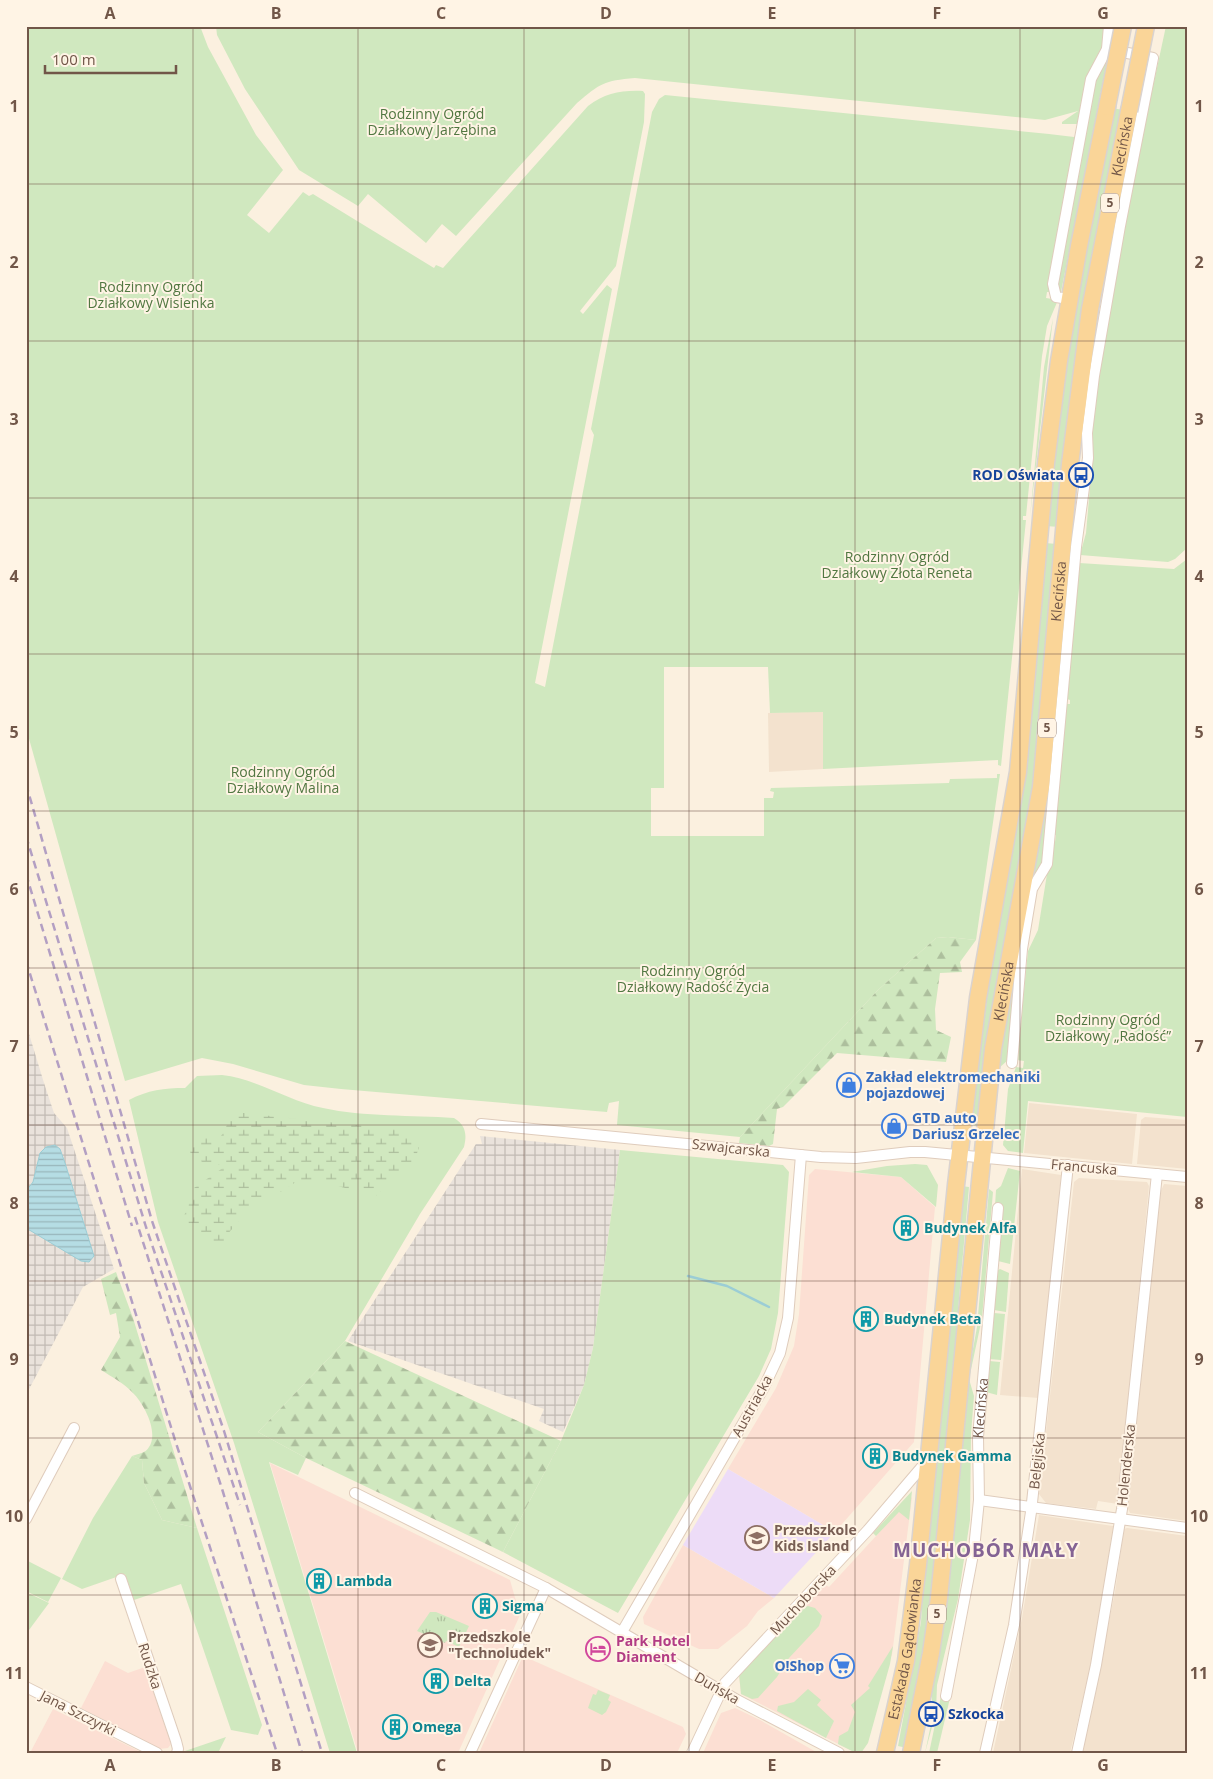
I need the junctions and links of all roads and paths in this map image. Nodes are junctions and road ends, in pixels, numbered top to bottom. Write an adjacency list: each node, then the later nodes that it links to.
1 (1109, 26): 4 (street)
2 (1123, 26): 5 (main road, Klecińska / 5, bridge)
3 (1146, 26): 10 (main road, Klecińska / 5, bridge)
4 (1107, 49): 5 (street); 6 (street)
5 (1069, 299): 9 (main road, Klecińska / 5)
6 (1012, 1063)
7 (481, 1124): 8 (street, Szwajcarska)
8 (801, 1155): 9 (street, Szwajcarska); 25 (street, Austriacka)
9 (960, 1156): 10 (street, Szwajcarska); 16 (main road, Estakada Gądowianka / 5)
10 (982, 1158): 11 (street, Francuska); 35 (main road, Estakada Gądowianka / 5)
11 (1068, 1165): 12 (street, Francuska); 19 (street, Belgijska)
12 (1157, 1174): 13 (street, Francuska); 20 (street, Holenderska)
13 (1187, 1177)
14 (998, 1208): 18 (street, Klecińska)
15 (74, 1428): 21 (street)
16 (929, 1457): 27 (street, Muchoborska); 34 (main road, Estakada Gądowianka / 5)
17 (355, 1493): 24 (street, Duńska)
18 (979, 1500): 19 (street); 28 (street, Klecińska)
19 (1032, 1506): 20 (street); 36 (street, Belgijska)
20 (1120, 1518): 22 (street); 37 (street, Holenderska)
21 (26, 1519)
22 (1187, 1528)
23 (122, 1579): 30 (street, Rudzka)
24 (546, 1588): 25 (street, Duńska); 31 (street)
25 (622, 1632): 27 (street, Duńska)
26 (26, 1687): 29 (street, Jana Szczyrki)
27 (720, 1691): 32 (street, Muchoborska); 33 (street, Duńska)
28 (946, 1696)
29 (158, 1753)
30 (177, 1753)
31 (470, 1753)
32 (692, 1753)
33 (839, 1753)
34 (885, 1753)
35 (911, 1753)
36 (985, 1753)
37 (1077, 1753)

